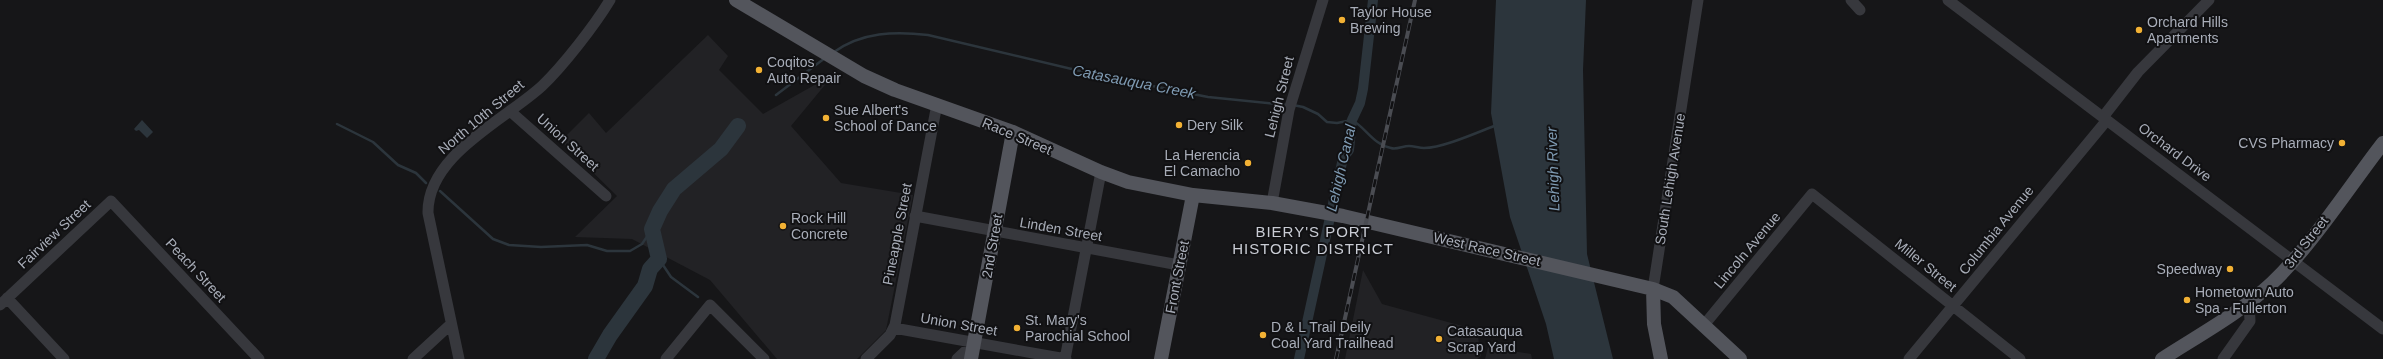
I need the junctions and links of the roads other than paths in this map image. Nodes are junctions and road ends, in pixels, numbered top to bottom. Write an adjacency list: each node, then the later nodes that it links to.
1 (610, 0): 10 (street, North 10th Street)
2 (736, 0): 9 (main road, Race Street)
3 (1323, 0): 19 (street, Lehigh Street)
4 (1698, 0): 26 (street, South Lehigh Avenue)
5 (1851, 0): 8 (street)
6 (1948, 0): 11 (street, Orchard Drive)
7 (2209, 0): 11 (street, Columbia Avenue)
8 (1860, 10)
9 (937, 104): 12 (main road, Race Street); 21 (street, Pineapple Street)
10 (510, 111): 17 (street, Union Street); 30 (street, North 10th Street)
11 (2105, 118): 24 (street, Orchard Drive); 29 (street, Columbia Avenue)
12 (1013, 132): 14 (main road, Race Street); 22 (main road, 2nd Street)
13 (2383, 142): 24 (main road, 3rd Street)
14 (1101, 172): 16 (main road, Race Street); 23 (street)
15 (1812, 194): 29 (street, Miller Street); 31 (street, Lincoln Avenue)
16 (1193, 195): 19 (main road, Race Street); 25 (main road, Front Street)
17 (606, 196)
18 (111, 202): 27 (street, Fairview Street); 36 (street, Peach Street)
19 (1272, 204): 20 (main road, Race Street)
20 (1319, 212): 26 (main road, West Race Street)
21 (915, 216): 22 (street, Linden Street); 32 (street, Pineapple Street)
22 (994, 232): 23 (street, Linden Street); 34 (main road, 2nd Street)
23 (1086, 248): 25 (street, Linden Street); 44 (street)
24 (2292, 262): 28 (main road, 3rd Street); 33 (street, Orchard Drive)
25 (1179, 265): 45 (main road, Front Street)
26 (1653, 289): 31 (main road, West Race Street); 46 (main road, South Lehigh Avenue)
27 (3, 302): 35 (street)
28 (2249, 302): 50 (main road, 3rd Street); 51 (street)
29 (1953, 307): 48 (street, Columbia Avenue); 49 (street, Miller Street)
30 (451, 324): 37 (street); 38 (street, North 10th Street)
31 (1704, 325): 47 (main road, West Race Street)
32 (894, 328): 34 (street, Union Street); 41 (street, Pineapple Street)
33 (2383, 329)
34 (975, 342): 42 (street); 43 (main road, 2nd Street); 44 (street, Union Street)
35 (64, 359)
36 (259, 359)
37 (413, 359)
38 (460, 359)
39 (666, 359): 40 (street)
40 (764, 359)
41 (866, 359)
42 (957, 359)
43 (971, 359)
44 (1066, 359)
45 (1161, 359)
46 (1661, 359)
47 (1740, 359)
48 (1909, 359)
49 (2020, 359)
50 (2162, 359)
51 (2223, 359)

